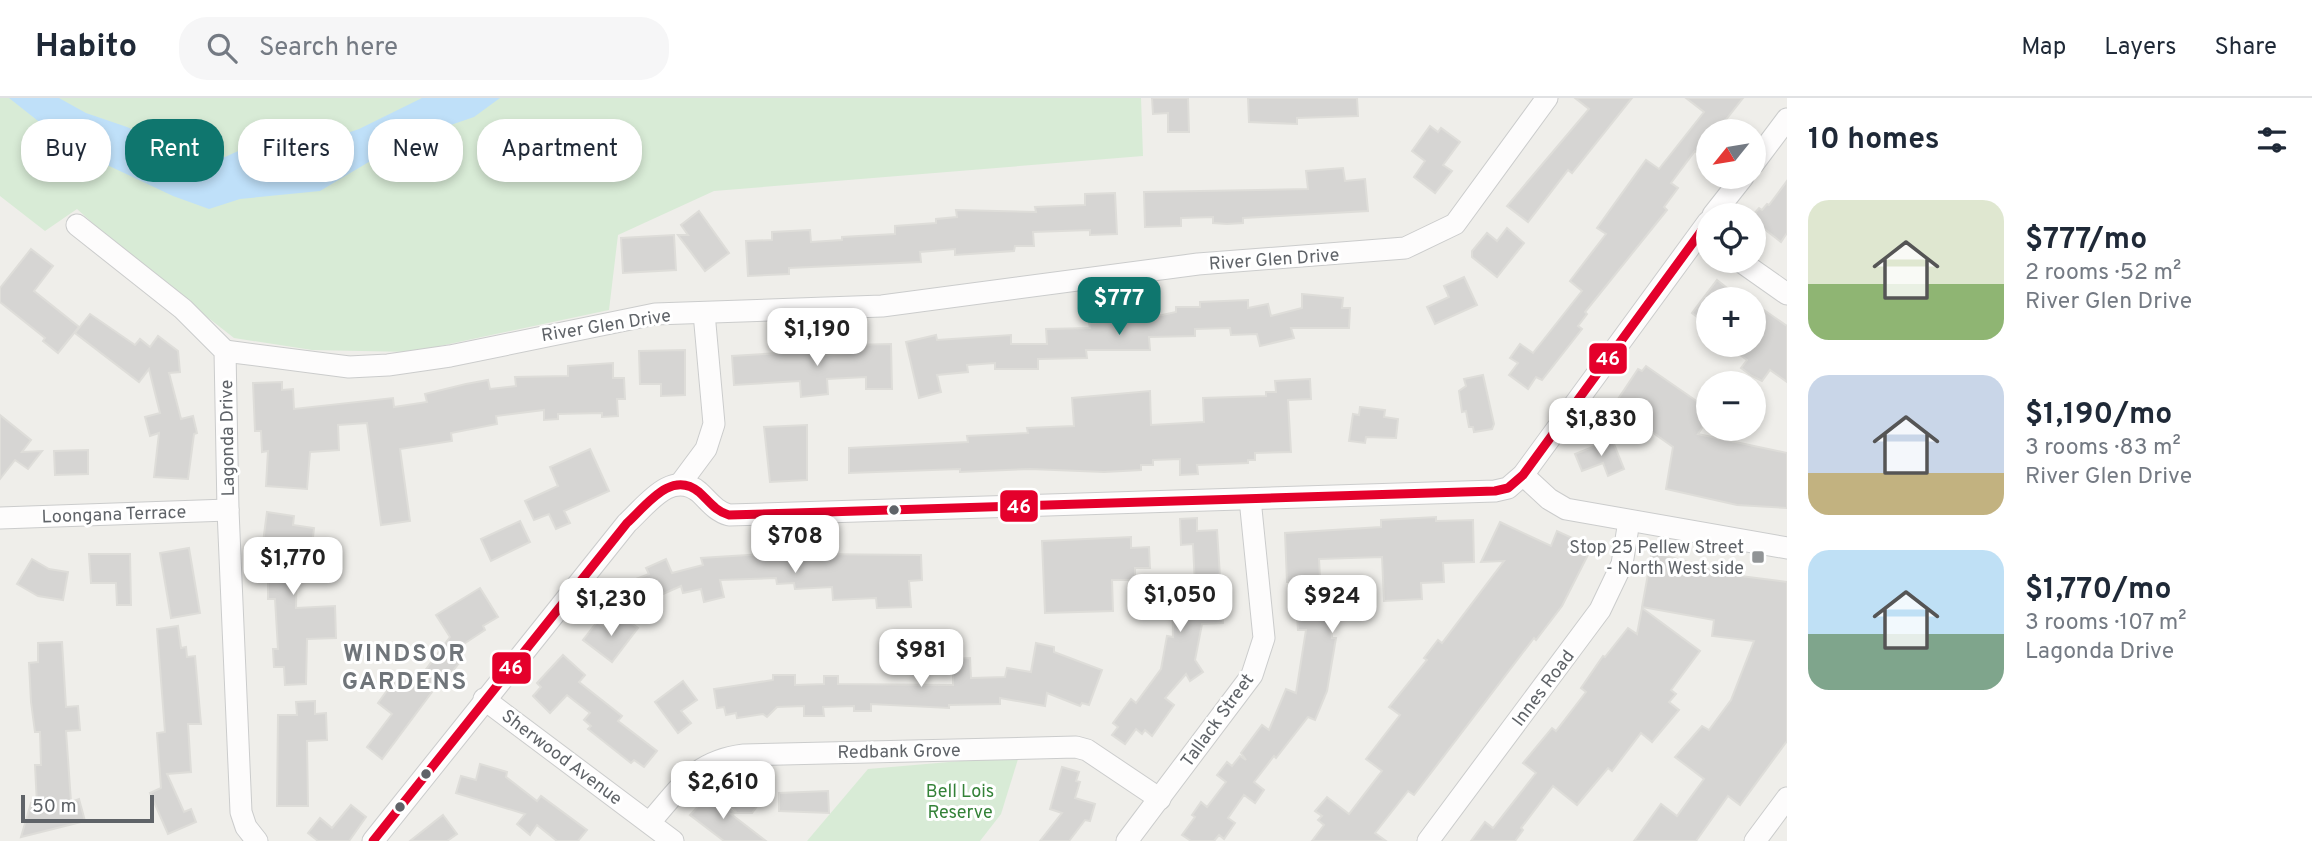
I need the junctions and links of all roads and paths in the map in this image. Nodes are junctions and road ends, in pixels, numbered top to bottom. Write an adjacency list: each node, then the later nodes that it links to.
1 (1547, 98): 8 (street, River Glen Drive)
2 (1787, 119): 3 (street)
3 (1766, 147)
4 (77, 225): 9 (street)
5 (1696, 242): 10 (street)
6 (1757, 273): 7 (street)
7 (1787, 294)
8 (704, 313): 9 (street, River Glen Drive); 11 (street)
9 (225, 351): 13 (street, Lagonda Drive)
10 (1523, 475): 12 (street); 15 (street)
11 (680, 484): 12 (street); 17 (street)
12 (1250, 499): 19 (street, Tallack Street)
13 (228, 510): 14 (street, Loongana Terrace); 21 (street, Lagonda Drive)
14 (0, 518)
15 (1629, 521): 16 (street); 25 (street, Innes Road)
16 (1787, 548)
17 (484, 699): 20 (street, Sherwood Avenue); 22 (street)
18 (1787, 798): 26 (street)
19 (1160, 799): 20 (street, Redbank Grove); 24 (street, Tallack Street)
20 (650, 822): 23 (street, Sherwood Avenue)
21 (257, 841)
22 (373, 841)
23 (673, 841)
24 (1127, 841)
25 (1428, 841)
26 (1755, 841)

